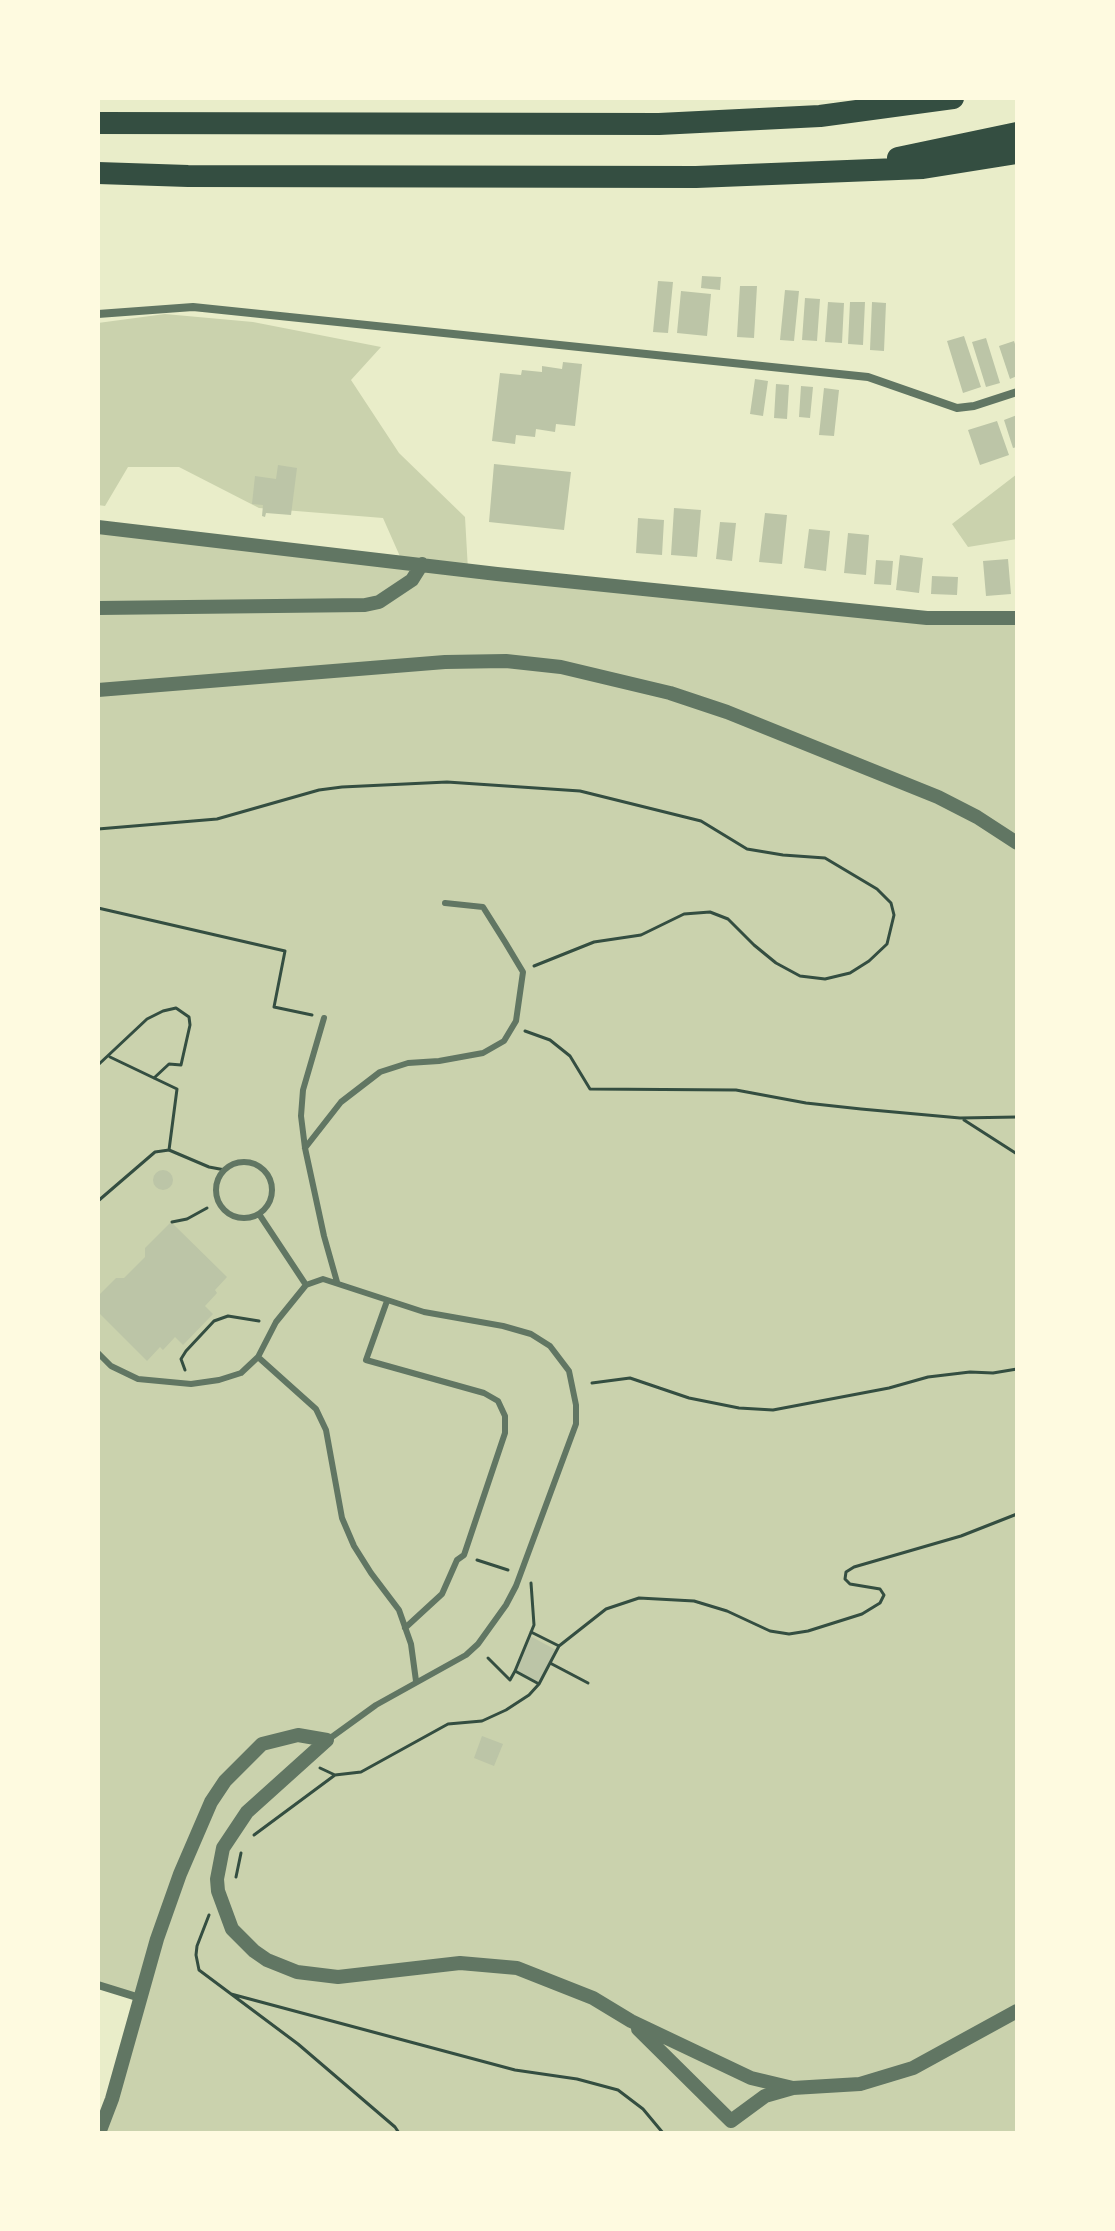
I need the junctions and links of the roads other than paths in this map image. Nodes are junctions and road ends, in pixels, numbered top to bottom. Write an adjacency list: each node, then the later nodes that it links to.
1 (953, 98): 2 (highway)
2 (98, 123)
3 (1017, 133): 6 (highway)
4 (1017, 153): 6 (highway)
5 (98, 173): 7 (highway)
6 (814, 174): 7 (highway)
7 (188, 176): 8 (highway)
8 (98, 182)
9 (98, 314): 10 (street)
10 (1017, 392)
11 (98, 527): 12 (street)
12 (422, 564): 13 (street); 14 (street)
13 (98, 608)
14 (1017, 618)
15 (98, 690): 16 (street)
16 (1017, 843)
17 (445, 903): 19 (lane)
18 (324, 1018): 19 (lane)
19 (305, 1148): 21 (lane)
20 (259, 1214): 20 (lane); 22 (lane)
21 (337, 1282): 22 (lane); 23 (lane)
22 (306, 1285): 25 (lane)
23 (387, 1301): 26 (lane); 27 (lane)
24 (98, 1353): 25 (lane)
25 (258, 1357): 26 (lane)
26 (405, 1628): 27 (lane)
27 (416, 1681): 28 (lane)
28 (327, 1740): 30 (street); 32 (street)
29 (98, 1985): 30 (street)
30 (140, 1998): 35 (street)
31 (1017, 2011): 33 (street)
32 (631, 2021): 33 (street); 34 (street)
33 (793, 2088): 34 (street)
34 (728, 2127)
35 (99, 2133)

